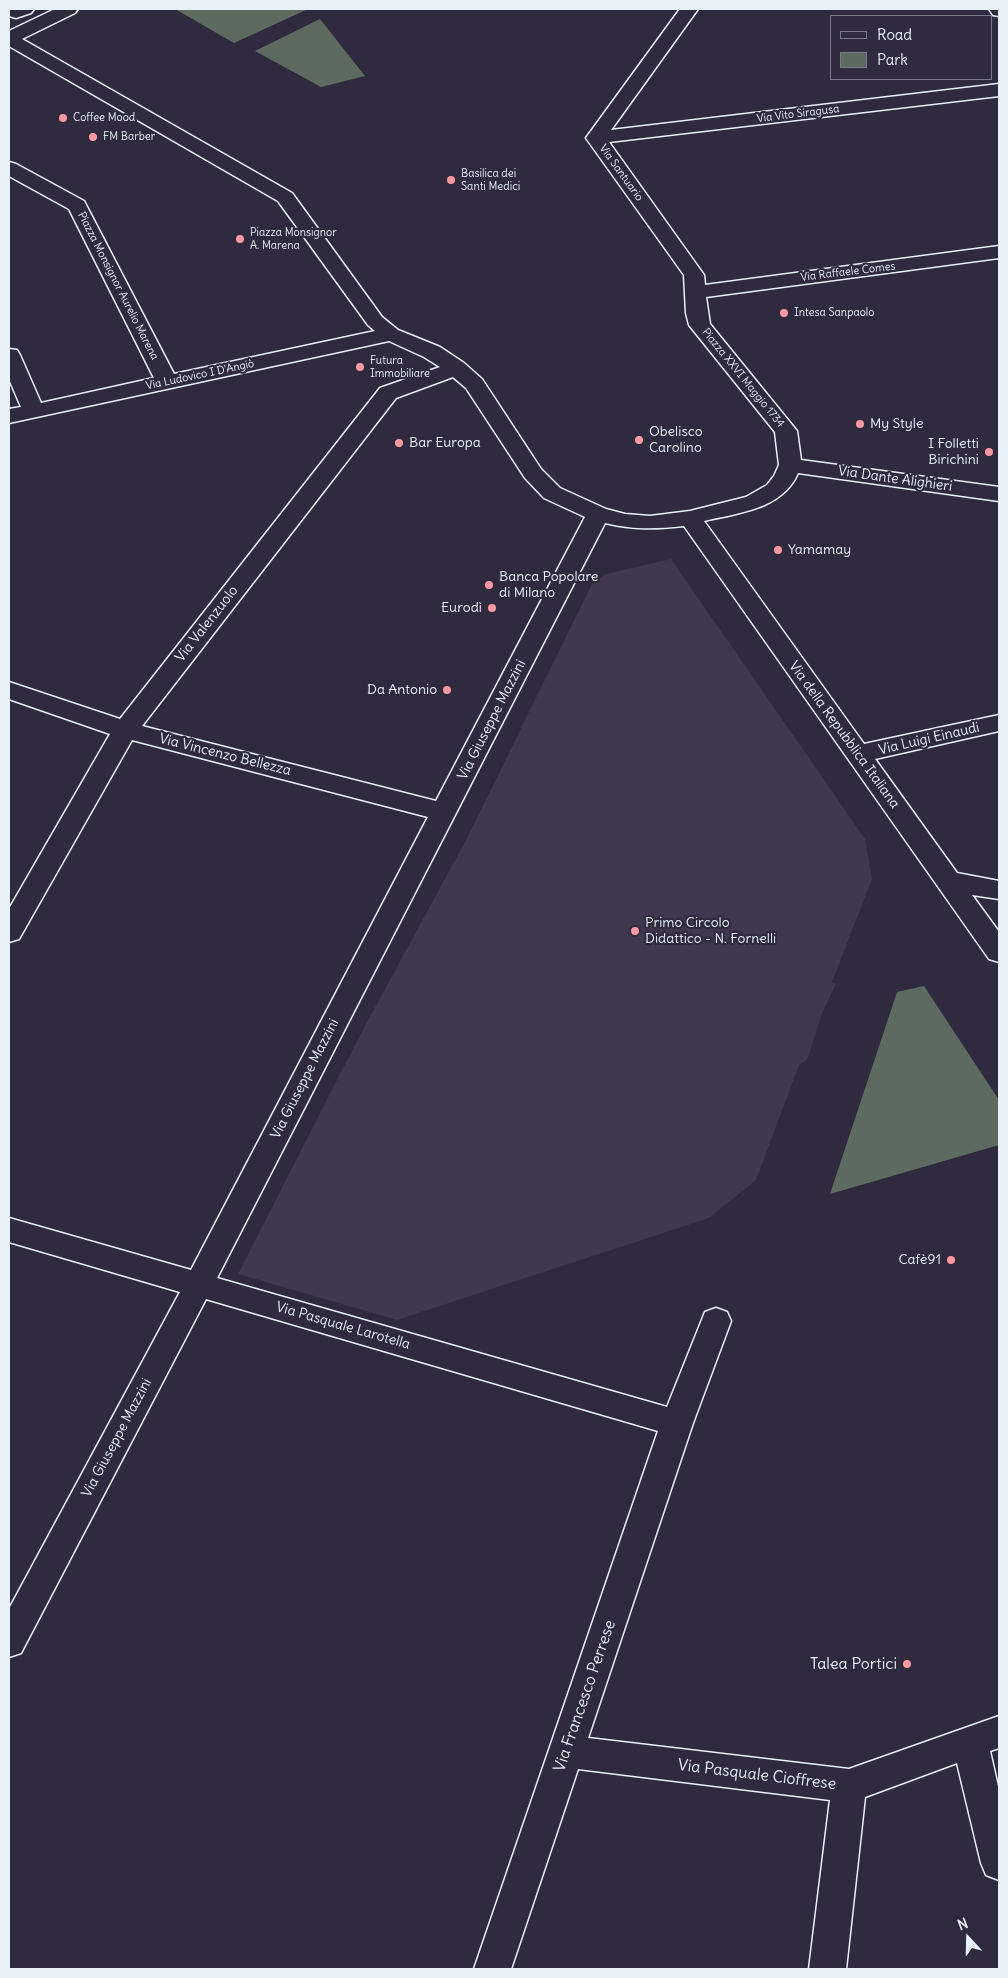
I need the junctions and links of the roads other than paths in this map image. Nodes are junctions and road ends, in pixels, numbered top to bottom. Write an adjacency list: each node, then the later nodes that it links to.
1 (70, 9): 3 (street)
2 (689, 9): 5 (street, Via Santuario)
3 (9, 39): 9 (street)
4 (999, 90): 5 (street, Via Vito Siragusa)
5 (596, 138): 8 (street, Via Santuario)
6 (9, 168): 12 (street, Piazza Monsignor Aurelio Marena)
7 (999, 252): 8 (street, Via Raffaele Comes)
8 (697, 292): 15 (street, Piazza XXVI Maggio 1734)
9 (391, 334): 11 (street); 12 (street, Via Ludovico I D'Angiò)
10 (9, 355): 13 (street)
11 (456, 368): 17 (street); 21 (street, Via Valenzuolo)
12 (167, 382): 13 (street, Via Ludovico I D'Angiò)
13 (34, 411): 14 (street, Via Ludovico I D'Angiò)
14 (9, 416)
15 (790, 465): 16 (street, Via Dante Alighieri); 18 (street)
16 (999, 494)
17 (598, 514): 18 (street); 23 (street, Via Giuseppe Mazzini)
18 (690, 518): 22 (street, Via della Repubblica Italiana)
19 (9, 690): 21 (street, Via Vincenzo Bellezza)
20 (999, 723): 22 (street, Via Luigi Einaudi)
21 (125, 730): 23 (street, Via Vincenzo Bellezza); 26 (street, Via Valenzuolo)
22 (858, 754): 24 (street, Via della Repubblica Italiana)
23 (443, 812): 29 (street, Via Giuseppe Mazzini)
24 (949, 882): 25 (street); 27 (street, Via della Repubblica Italiana)
25 (999, 890)
26 (9, 932)
27 (999, 952)
28 (9, 1230): 29 (street, Via Pasquale Larotella)
29 (199, 1284): 31 (street, Via Pasquale Larotella); 32 (street, Via Giuseppe Mazzini)
30 (716, 1321): 31 (street, Via Francesco Perrese)
31 (677, 1422): 34 (street, Via Francesco Perrese)
32 (9, 1642)
33 (984, 1737): 35 (street, Via Pasquale Cioffrese); 36 (street)
34 (566, 1751): 35 (street, Via Pasquale Cioffrese); 37 (street, Via Francesco Perrese)
35 (849, 1786): 38 (street)
36 (999, 1863)
37 (493, 1969)
38 (828, 1969)

